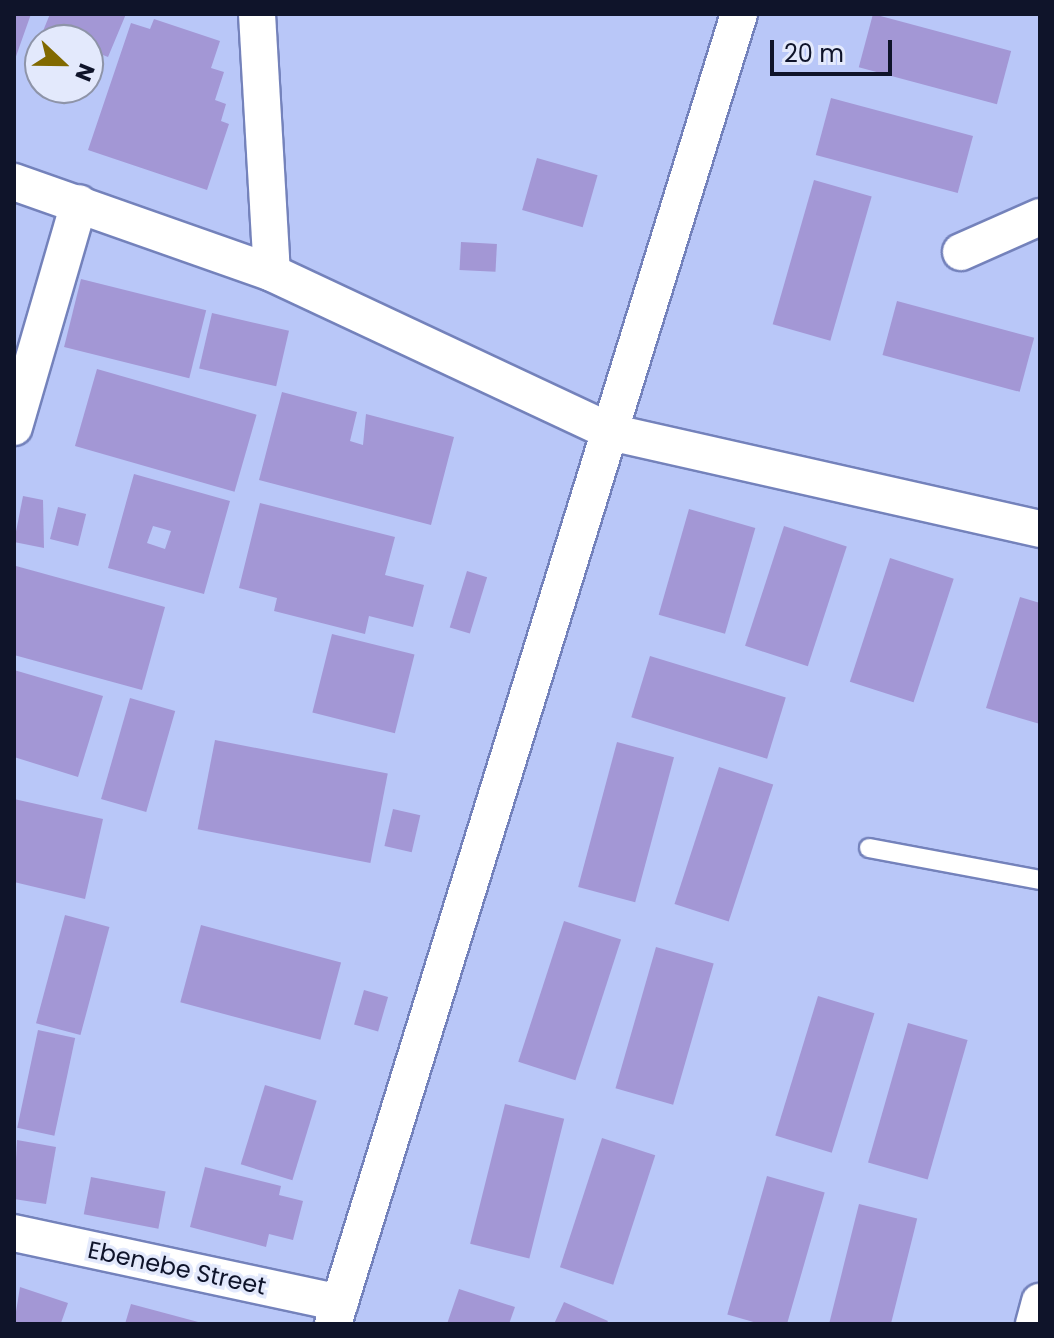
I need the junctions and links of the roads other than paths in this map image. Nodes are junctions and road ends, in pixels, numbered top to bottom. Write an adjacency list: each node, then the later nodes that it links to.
1 (257, 14): 7 (street)
2 (739, 14): 9 (street)
3 (14, 182): 4 (street)
4 (79, 203): 7 (street); 8 (street)
5 (1040, 217): 6 (street)
6 (961, 252)
7 (272, 273): 9 (street)
8 (14, 427)
9 (614, 433): 10 (street); 15 (street)
10 (1040, 529)
11 (869, 848): 12 (lane)
12 (1040, 880)
13 (14, 1233): 15 (street, Ebenebe Street)
14 (1040, 1302): 16 (street)
15 (336, 1313)
16 (1034, 1324)

